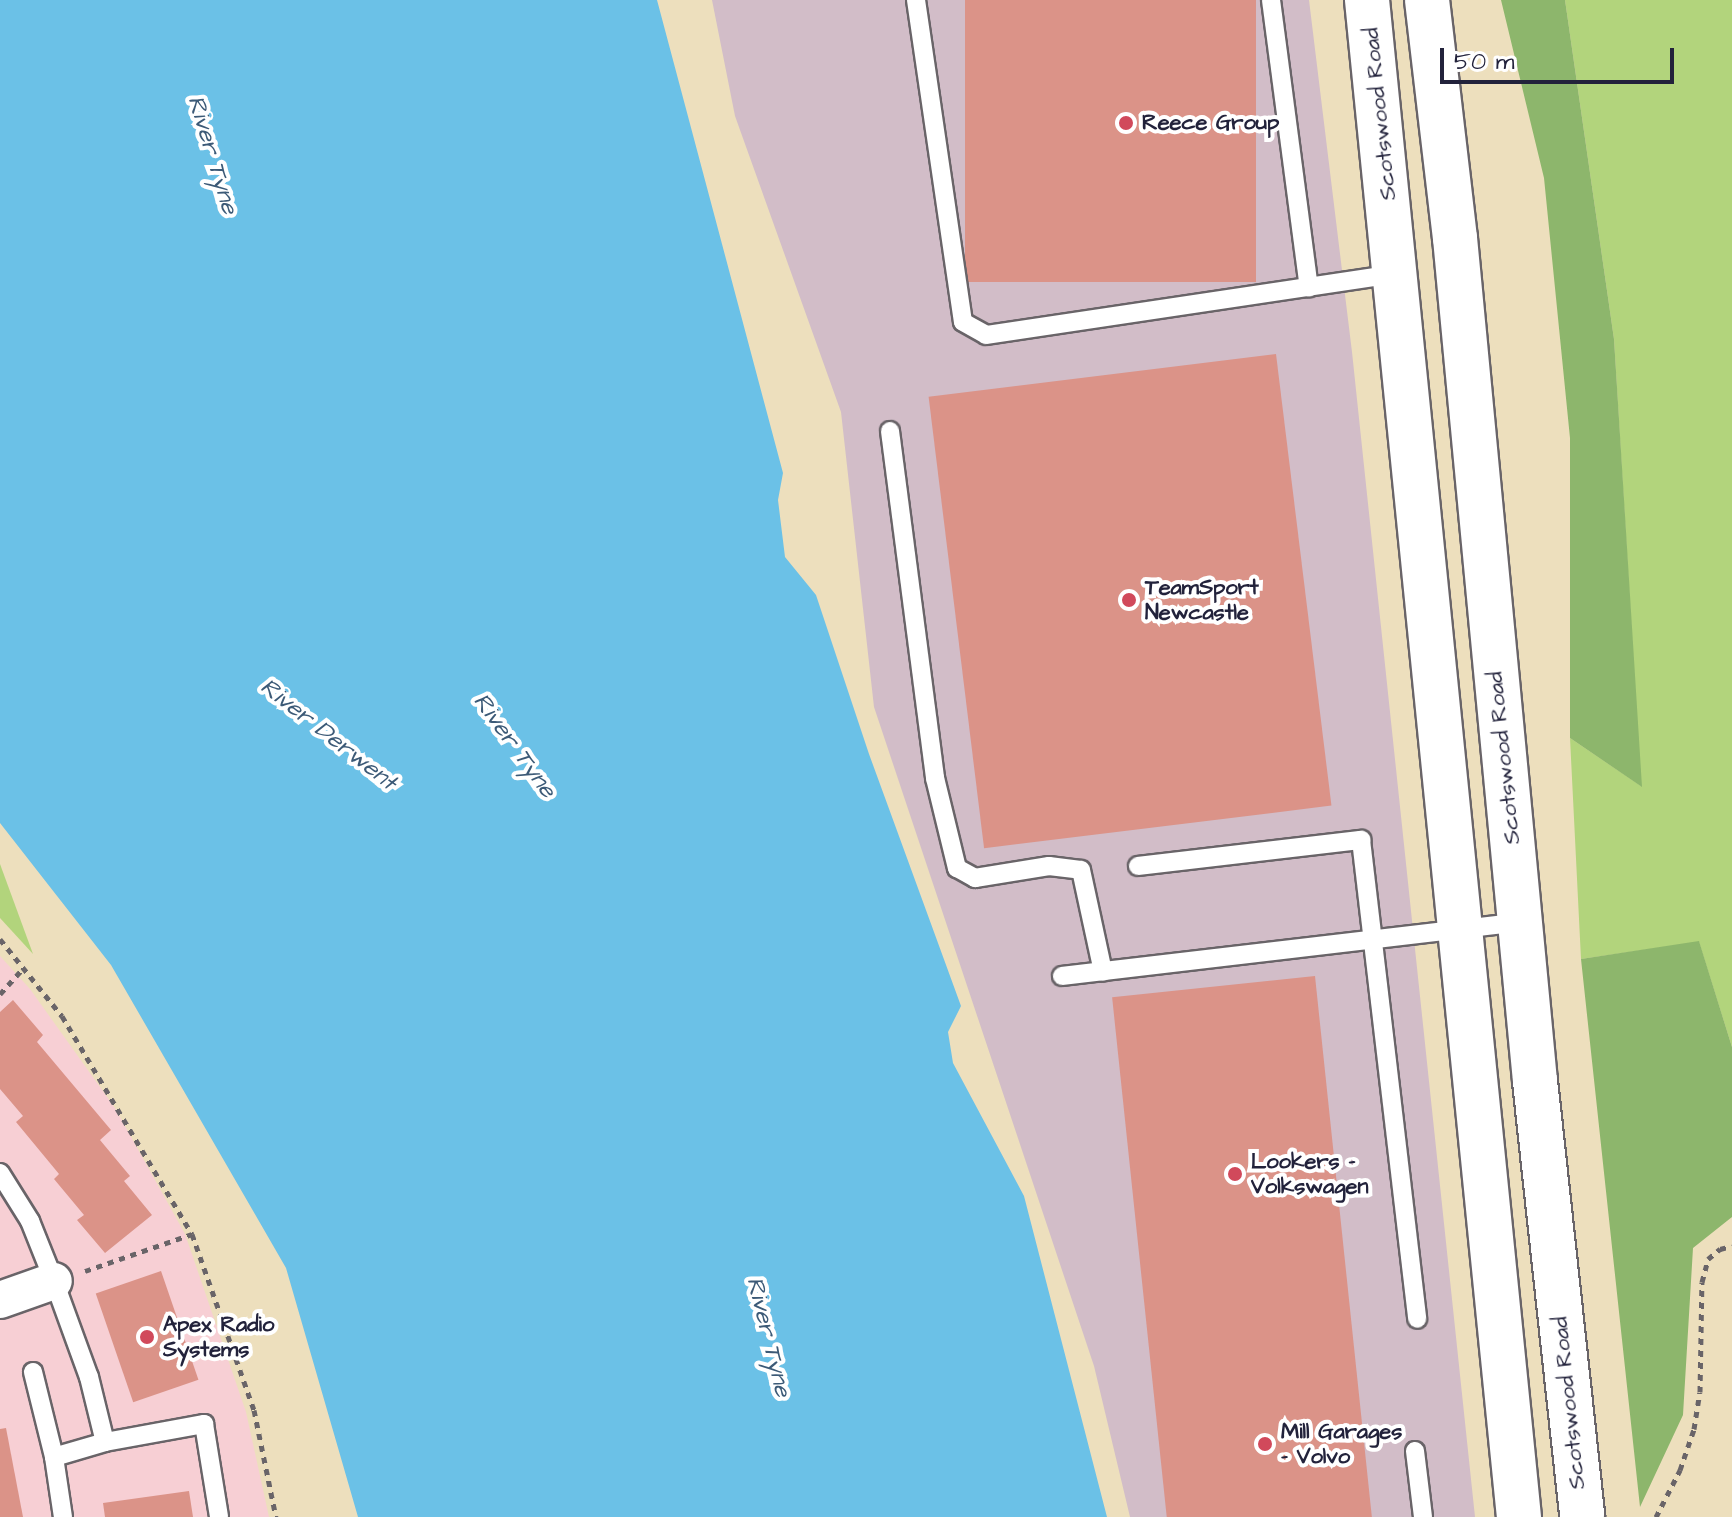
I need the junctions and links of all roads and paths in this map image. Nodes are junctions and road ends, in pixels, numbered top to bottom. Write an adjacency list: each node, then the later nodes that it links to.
1 (916, 0): 6 (lane)
2 (1271, 0): 6 (lane)
3 (1367, 0): 5 (main road, Scotswood Road)
4 (1427, 0): 9 (main road, Scotswood Road)
5 (1396, 274): 6 (lane); 10 (main road, Scotswood Road)
6 (1309, 288)
7 (890, 431): 14 (lane)
8 (1138, 866): 12 (lane)
9 (1520, 922): 10 (lane); 32 (main road, Scotswood Road)
10 (1460, 931): 12 (lane); 31 (main road, Scotswood Road)
11 (0, 939): 13 (path)
12 (1373, 941): 14 (lane); 22 (lane)
13 (24, 967): 16 (path); 18 (path)
14 (1103, 972): 15 (lane)
15 (1062, 976)
16 (0, 994)
17 (0, 1173): 20 (lane)
18 (192, 1234): 20 (path); 29 (path)
19 (1732, 1246): 33 (path)
20 (54, 1281): 21 (street); 24 (lane)
21 (0, 1300)
22 (1417, 1319)
23 (33, 1372): 26 (lane)
24 (105, 1442): 26 (lane); 28 (lane)
25 (1415, 1451): 30 (lane)
26 (54, 1457): 27 (lane)
27 (63, 1517)
28 (219, 1517)
29 (276, 1517)
30 (1423, 1517)
31 (1519, 1517)
32 (1582, 1517)
33 (1656, 1517)

